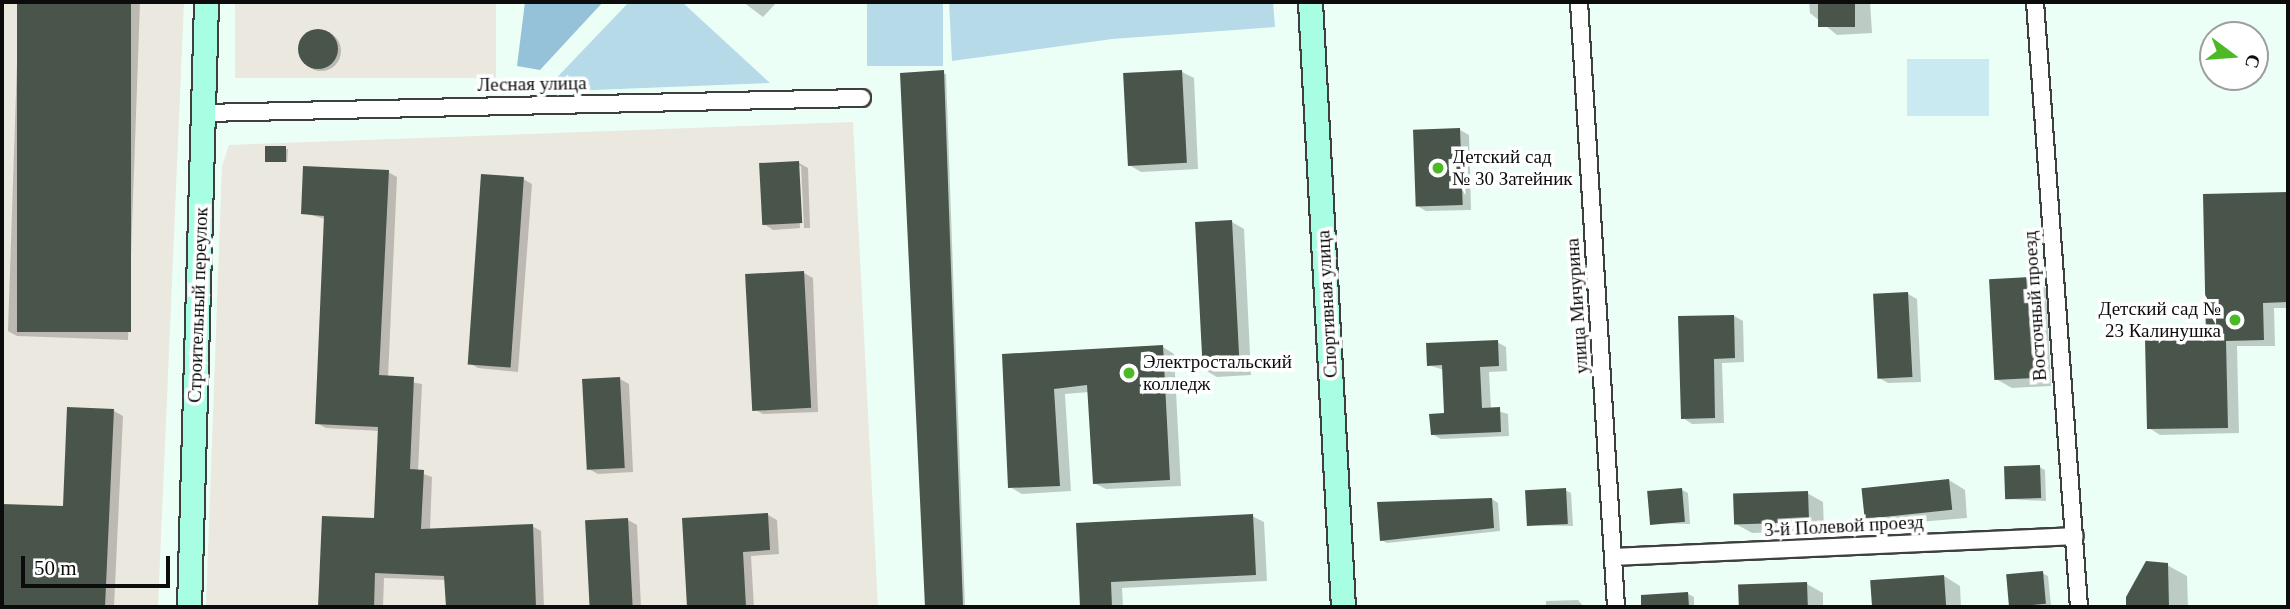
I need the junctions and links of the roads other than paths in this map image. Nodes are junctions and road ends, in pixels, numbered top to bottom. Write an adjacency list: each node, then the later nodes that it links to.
1 (206, 2): 6 (street, Строительный переулок)
2 (1310, 2): 10 (street, Спортивная улица)
3 (1578, 2): 8 (street, улица Мичурина)
4 (2035, 2): 7 (street, Восточный проезд)
5 (862, 98): 6 (street, Лесная улица)
6 (204, 113): 9 (street, Строительный переулок)
7 (2075, 536): 8 (street, 3-й Полевой проезд); 12 (street, Восточный проезд)
8 (1615, 557): 11 (street, улица Мичурина)
9 (189, 607)
10 (1343, 607)
11 (1616, 607)
12 (2079, 607)

